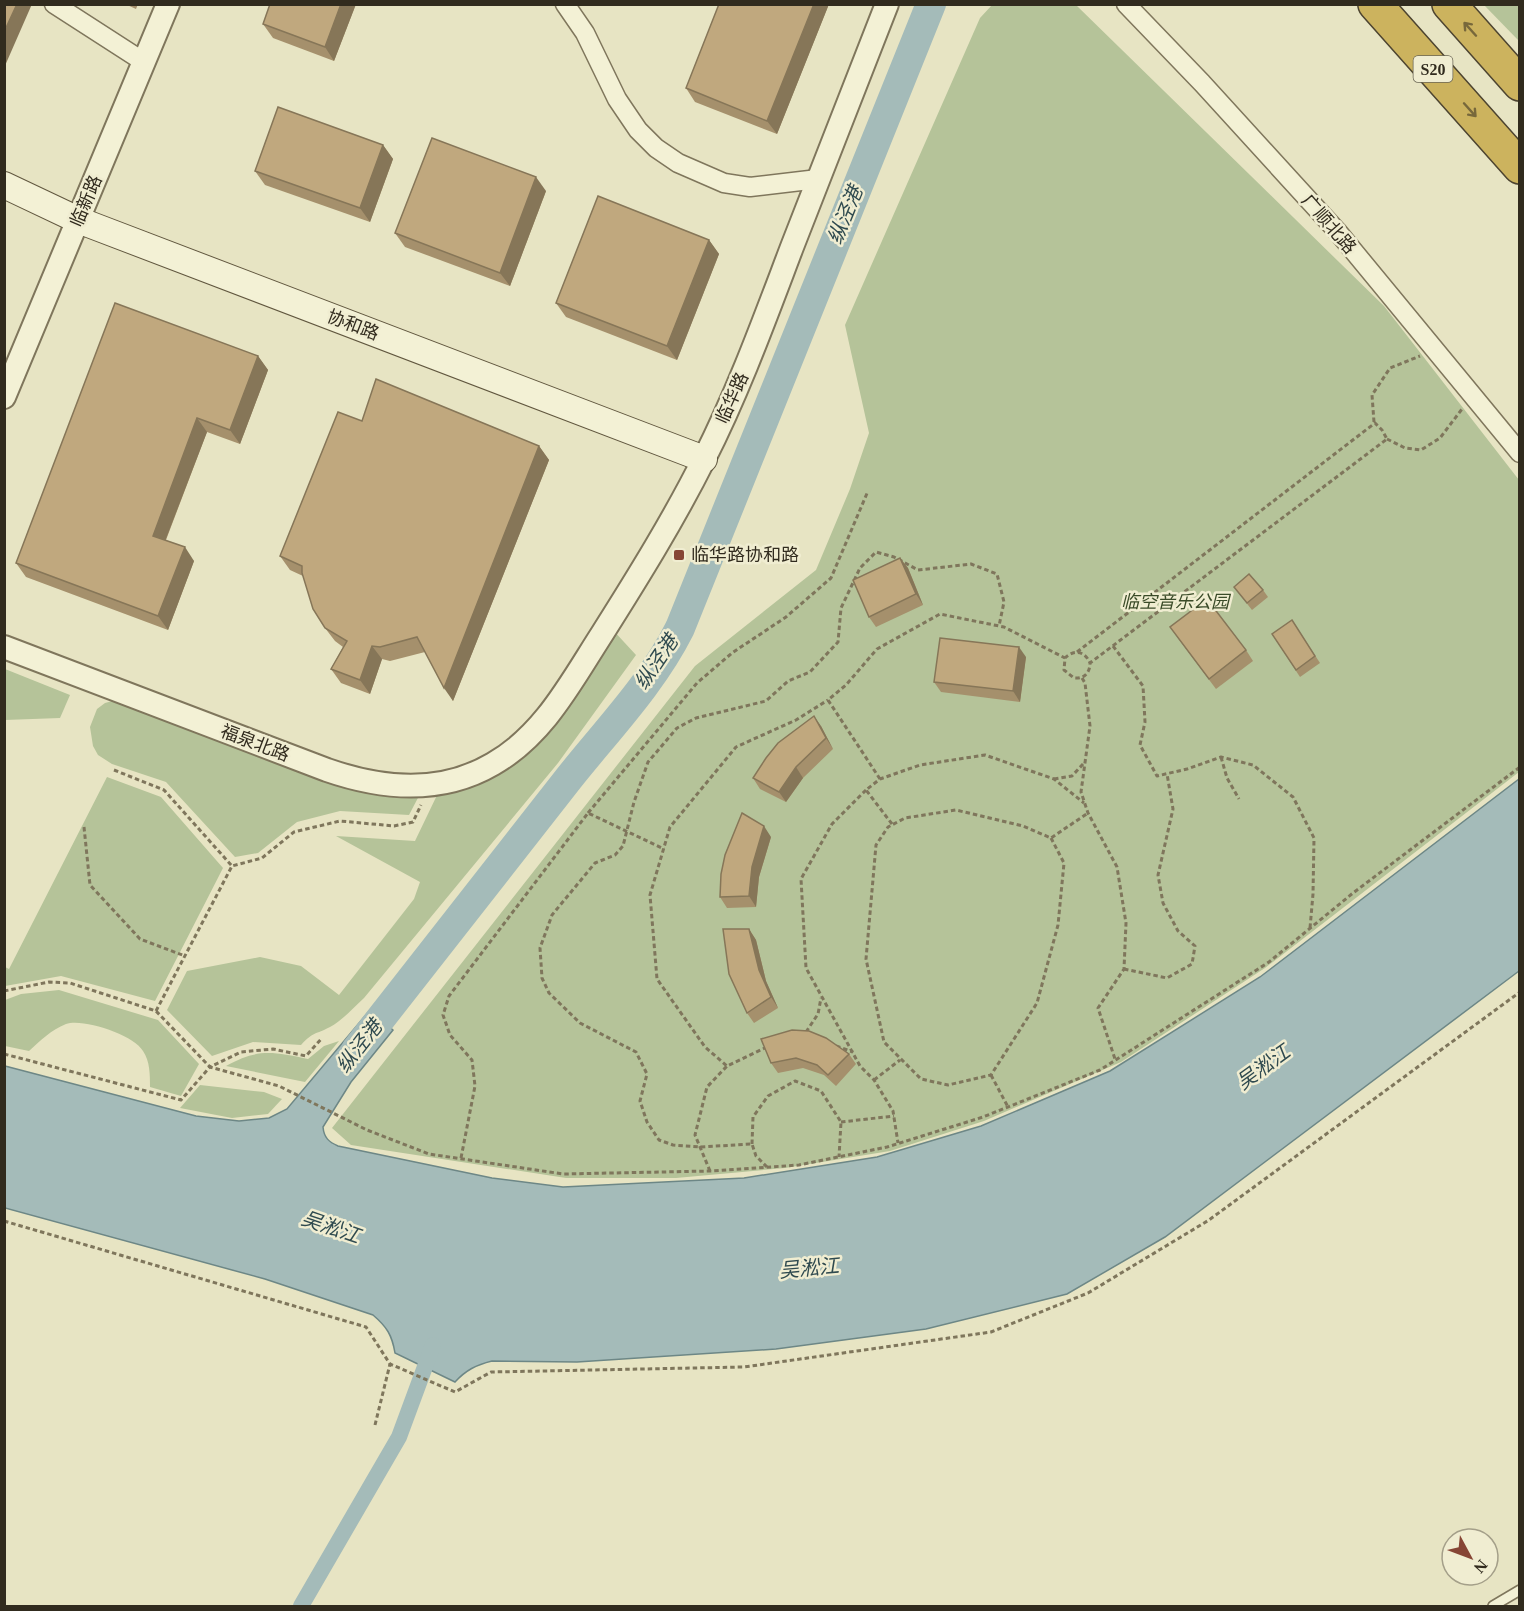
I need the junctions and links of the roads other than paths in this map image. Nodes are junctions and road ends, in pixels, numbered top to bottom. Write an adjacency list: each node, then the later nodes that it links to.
1 (54, 4): 8 (street)
2 (168, 4): 8 (street, 临新路)
3 (565, 4): 11 (street)
4 (887, 4): 11 (street, 临华路)
5 (1126, 4): 15 (street, 广顺北路)
6 (1375, 4): 10 (highway, S20, one-way to 10)
7 (1449, 4): 9 (highway, one-way to 7)
8 (144, 62): 13 (street, 临新路)
9 (1520, 84)
10 (1520, 166)
11 (818, 179): 16 (street, 临华路)
12 (4, 185): 13 (main road, 协和路)
13 (78, 220): 14 (street, 临新路); 16 (main road, 协和路)
14 (4, 397)
15 (1520, 453)
16 (704, 459): 18 (street, 临华路)
17 (4, 647): 18 (street, 福泉北路)
18 (508, 754)
19 (1520, 1590): 20 (lane)
20 (1493, 1606)

